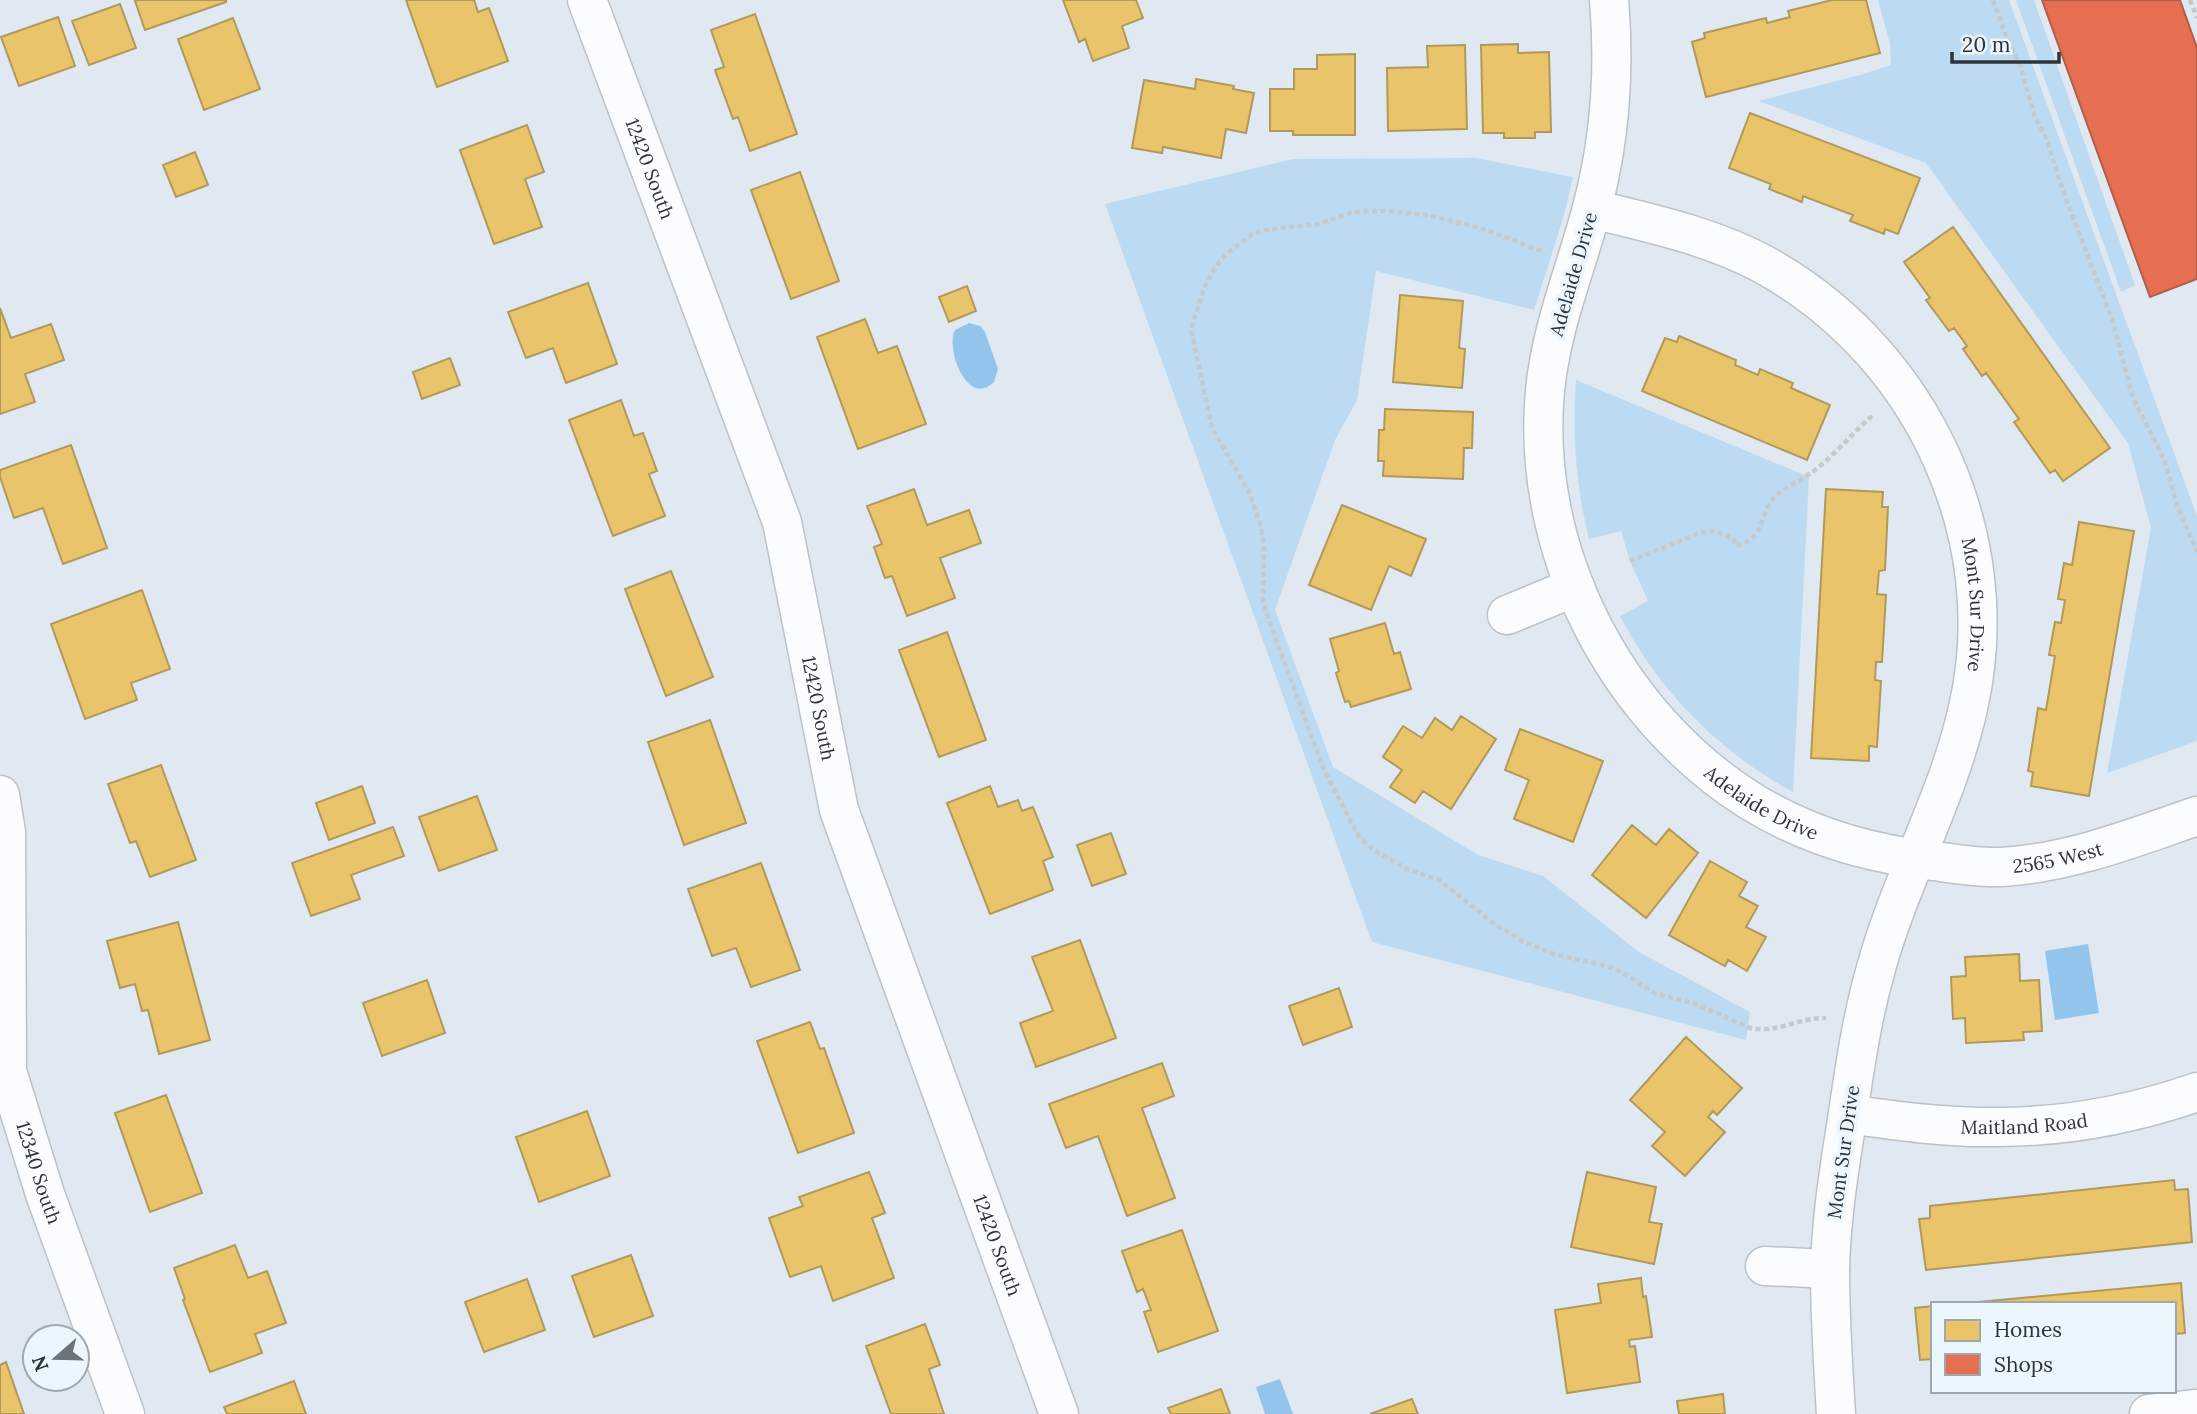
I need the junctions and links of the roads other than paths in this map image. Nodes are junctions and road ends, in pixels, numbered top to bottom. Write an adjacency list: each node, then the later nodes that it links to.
1 (587, 0): 15 (street, 12420 South)
2 (1609, 0): 3 (street, Adelaide Drive)
3 (1592, 209): 4 (street, Adelaide Drive); 8 (street, Mont Sur Drive)
4 (1575, 587): 5 (street); 8 (street, Adelaide Drive)
5 (1507, 615)
6 (0, 795): 14 (street, 12340 South)
7 (2197, 816): 8 (street, 2565 West)
8 (1914, 859): 10 (street, Mont Sur Drive)
9 (2197, 1092): 10 (street, Maitland Road)
10 (1848, 1114): 12 (street, Mont Sur Drive)
11 (1765, 1266): 12 (street)
12 (1830, 1269): 16 (street, Mont Sur Drive)
13 (2197, 1409): 17 (street)
14 (125, 1414)
15 (1059, 1414)
16 (1836, 1414)
17 (2149, 1414)

